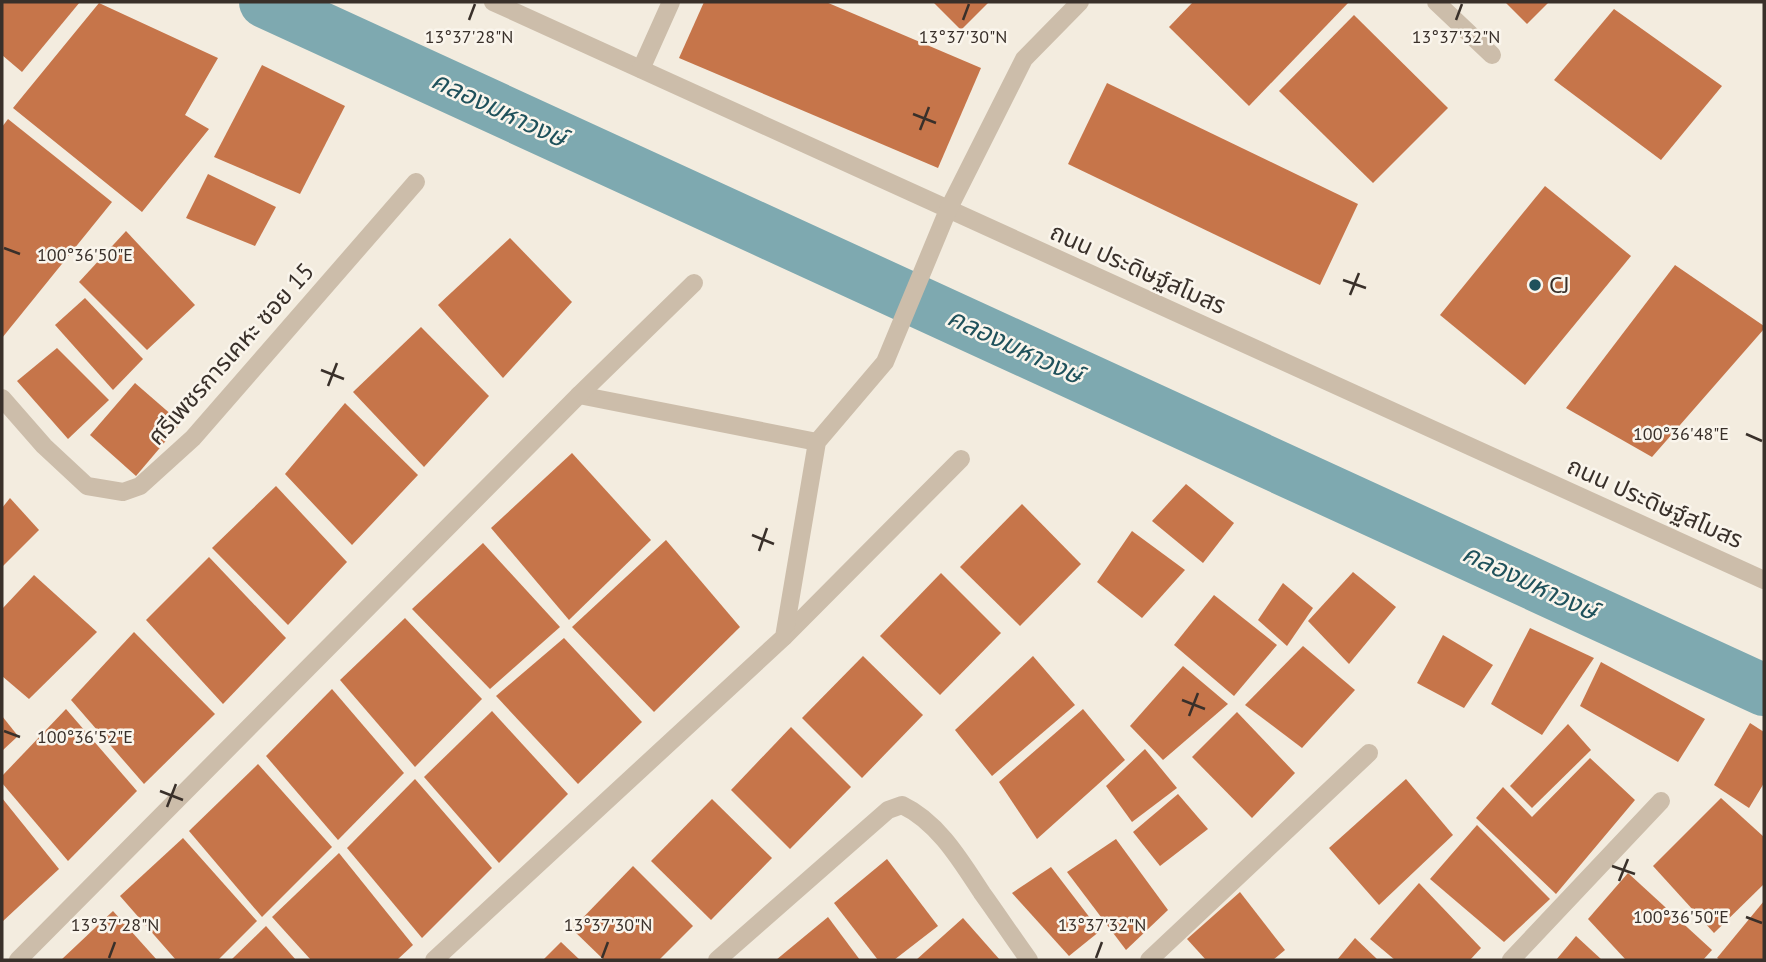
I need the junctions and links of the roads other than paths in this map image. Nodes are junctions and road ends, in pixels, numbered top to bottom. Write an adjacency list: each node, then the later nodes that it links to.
1 (492, 2): 6 (street, ถนน ประดิษฐ์สโมสร)
2 (671, 2): 6 (street)
3 (1080, 2): 8 (street)
4 (1436, 2): 5 (street)
5 (1492, 55)
6 (641, 69): 8 (street, ถนน ประดิษฐ์สโมสร)
7 (416, 182): 11 (street, ศรีเพชรการเคหะ ซอย 15)
8 (948, 210): 12 (street); 14 (street, ถนน ประดิษฐ์สโมสร)
9 (694, 283): 10 (street)
10 (579, 395): 12 (street); 18 (street)
11 (2, 398)
12 (817, 442): 15 (street)
13 (961, 458): 15 (street)
14 (1764, 580)
15 (784, 637): 19 (street)
16 (1369, 753): 22 (street)
17 (1661, 801): 23 (street)
18 (19, 960)
19 (434, 960)
20 (717, 960): 21 (street)
21 (1029, 960)
22 (1149, 960)
23 (1511, 960)

